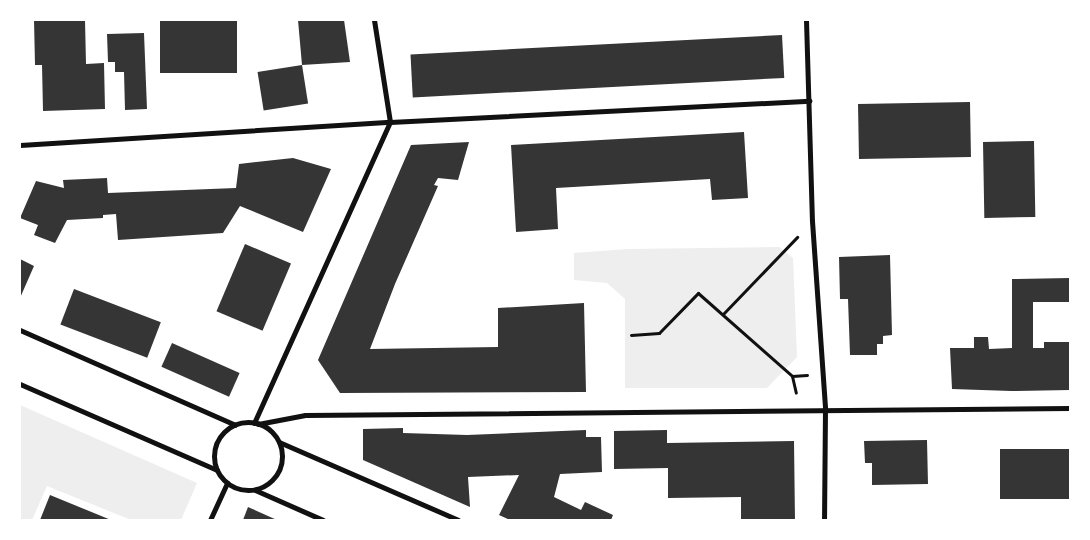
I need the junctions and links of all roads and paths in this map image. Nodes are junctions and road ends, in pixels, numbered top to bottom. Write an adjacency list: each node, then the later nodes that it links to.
1 (374, 20): 4 (street)
2 (806, 20): 3 (street)
3 (809, 101): 4 (street); 15 (street)
4 (390, 122): 5 (street); 16 (street)
5 (20, 146)
6 (797, 237): 7 (path)
7 (724, 314): 9 (path); 11 (path)
8 (20, 330): 17 (street)
9 (631, 335)
10 (808, 375): 11 (path)
11 (792, 376): 13 (path)
12 (20, 384): 19 (street)
13 (796, 393)
14 (1070, 408): 15 (street)
15 (825, 409): 16 (street); 25 (street)
16 (256, 423): 17 (street); 18 (street)
17 (234, 425): 19 (street)
18 (279, 442): 21 (street); 24 (street)
19 (217, 470): 20 (street)
20 (227, 483): 21 (street); 22 (street)
21 (255, 490): 23 (street)
22 (210, 520)
23 (323, 520)
24 (458, 520)
25 (824, 520)

